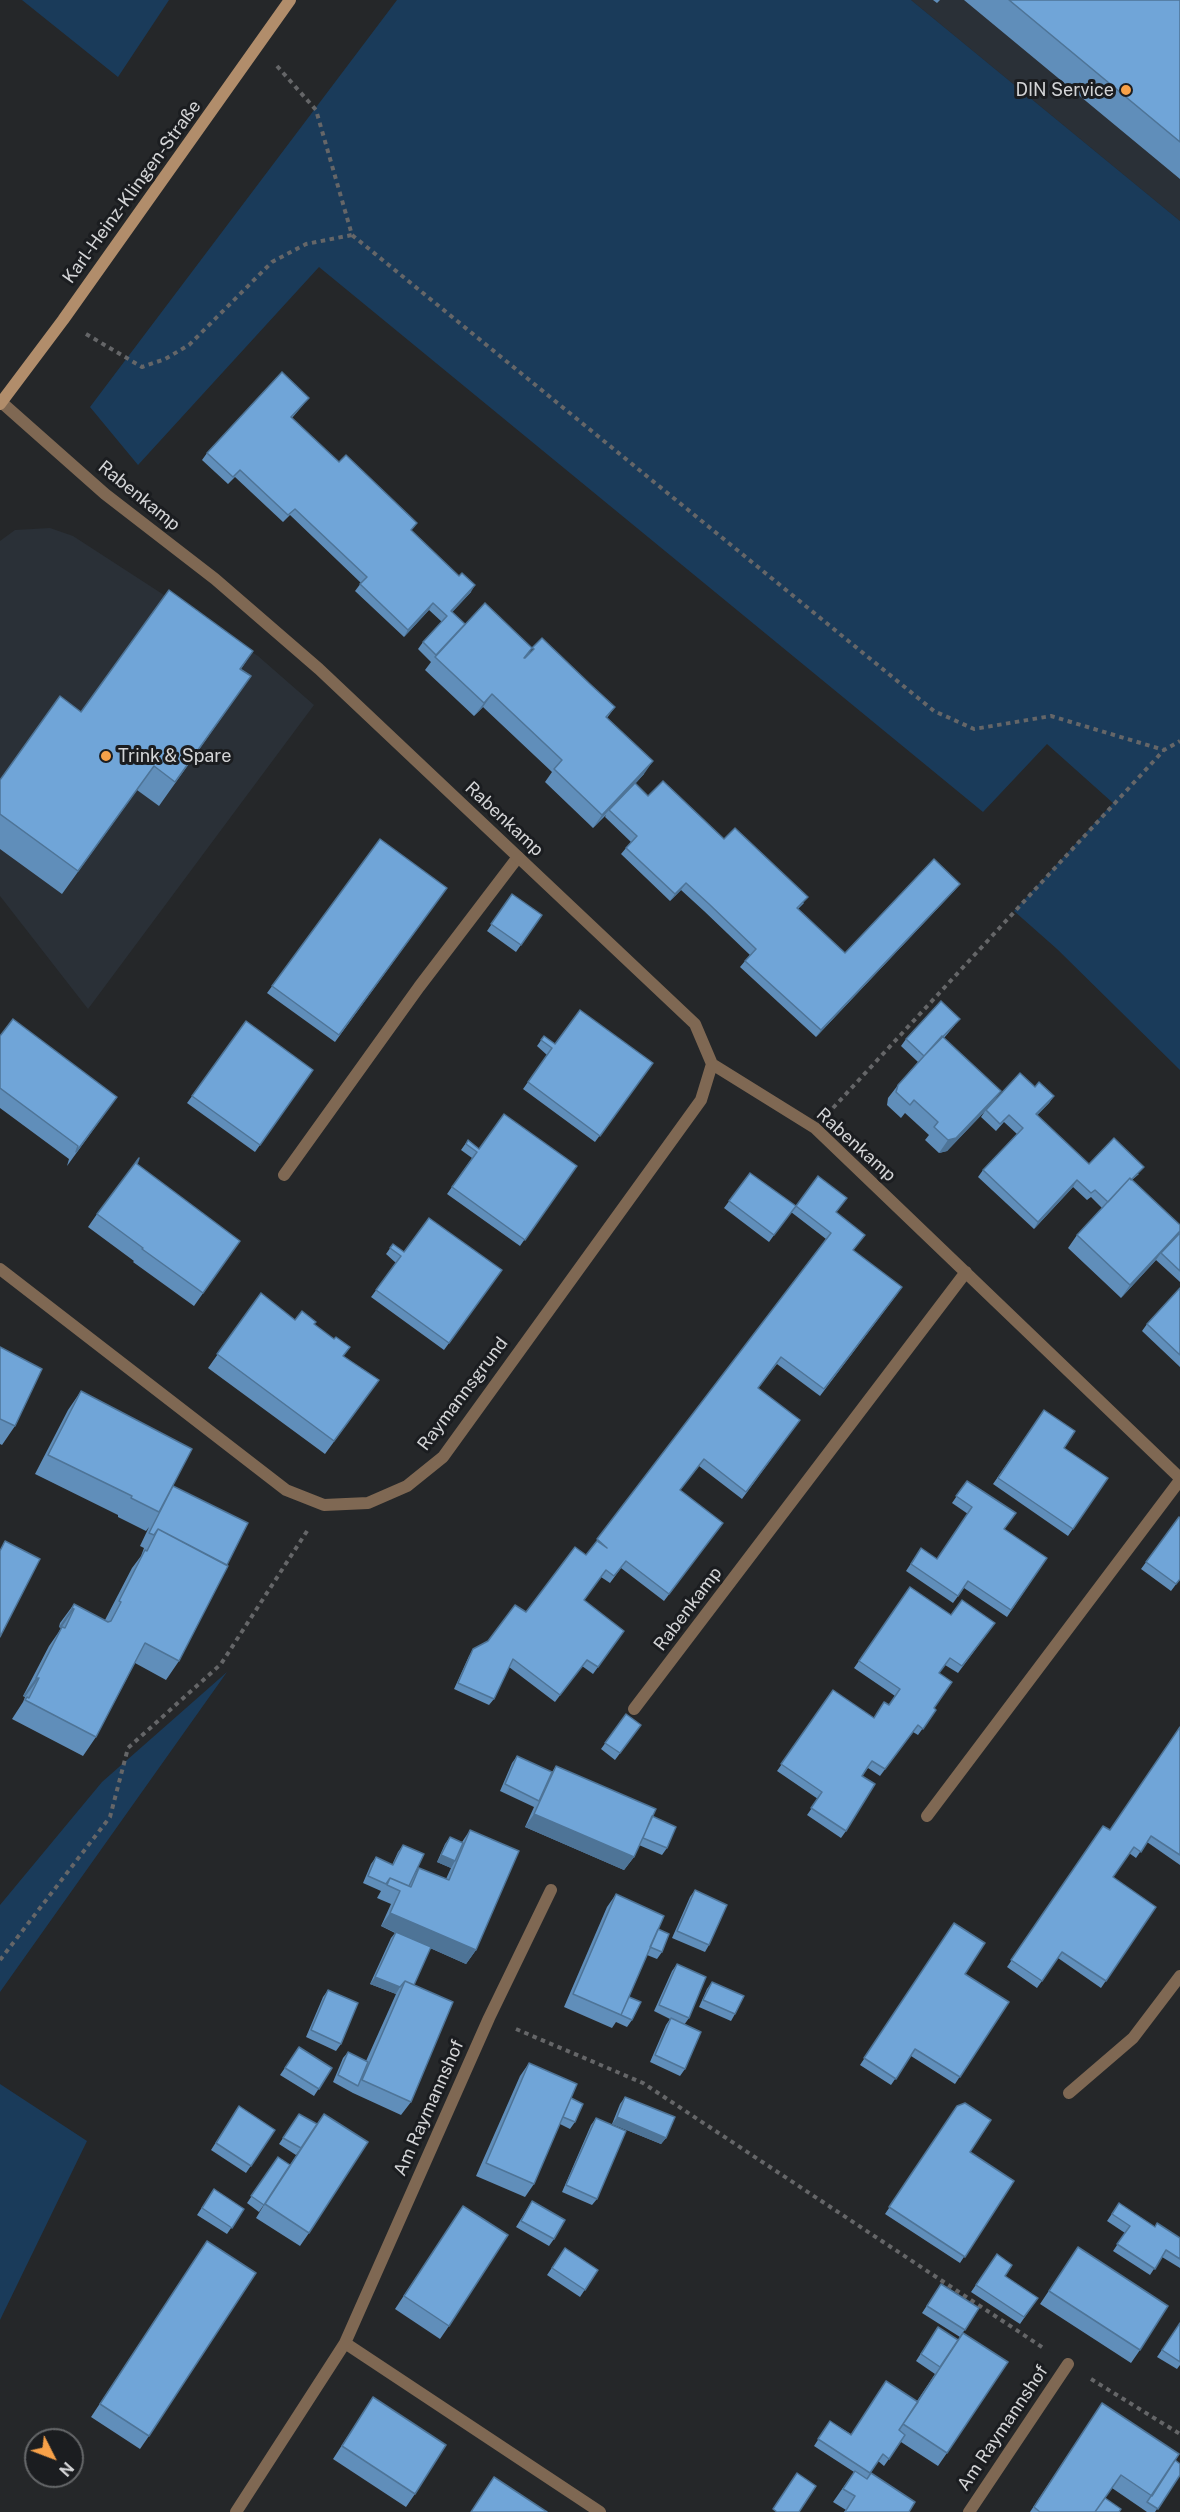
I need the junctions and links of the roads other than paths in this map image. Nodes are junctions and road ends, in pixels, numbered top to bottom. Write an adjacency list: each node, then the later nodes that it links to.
1 (290, 0): 2 (main road, Karl-Heinz-Klingen-Straße)
2 (0, 402): 3 (street, Rabenkamp)
3 (518, 857): 4 (street, Rabenkamp); 5 (street)
4 (712, 1064): 6 (street, Raymannsgrund); 7 (street, Rabenkamp)
5 (284, 1175)
6 (0, 1269)
7 (966, 1272): 8 (street, Rabenkamp); 9 (street, Rabenkamp)
8 (1180, 1479): 10 (street, Rabenkamp)
9 (634, 1708)
10 (927, 1816)
11 (551, 1890): 14 (street, Am Raymannshof)
12 (1180, 1976): 13 (street)
13 (1069, 2093)
14 (345, 2343): 16 (street, Am Raymannshof); 17 (street)
15 (1068, 2364): 18 (street, Am Raymannshof)
16 (236, 2512)
17 (600, 2512)
18 (969, 2512)

